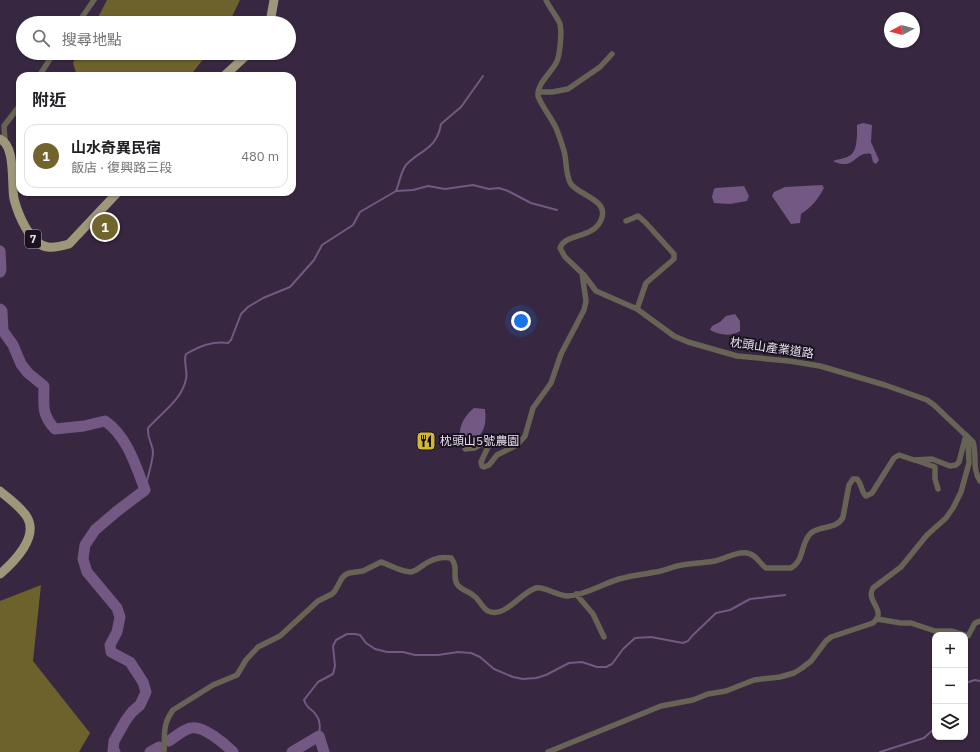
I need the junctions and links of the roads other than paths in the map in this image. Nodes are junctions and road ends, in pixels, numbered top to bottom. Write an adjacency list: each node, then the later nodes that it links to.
1 (94, 0): 4 (street)
2 (274, 0): 5 (main road)
3 (546, 0): 11 (street)
4 (83, 16)
5 (271, 16)
6 (612, 54): 11 (street)
7 (49, 60): 9 (street)
8 (241, 60): 10 (main road)
9 (42, 72)
10 (228, 72)
11 (538, 92): 16 (street, 枕頭山產業道路)
12 (16, 110): 13 (street)
13 (2, 140): 14 (main road, 7)
14 (114, 196)
15 (626, 221): 17 (street)
16 (582, 274): 17 (street, 枕頭山產業道路); 19 (street)
17 (637, 309): 18 (street, 枕頭山產業道路)
18 (967, 436): 20 (street); 21 (street, 枕頭山產業道路); 26 (street)
19 (465, 449)
20 (914, 460): 22 (street); 25 (street)
21 (980, 480)
22 (938, 489)
23 (0, 491): 24 (main road)
24 (0, 574)
25 (576, 594): 28 (street); 29 (street)
26 (877, 619): 27 (street); 30 (street)
27 (980, 621)
28 (604, 637)
29 (164, 752)
30 (548, 752)

